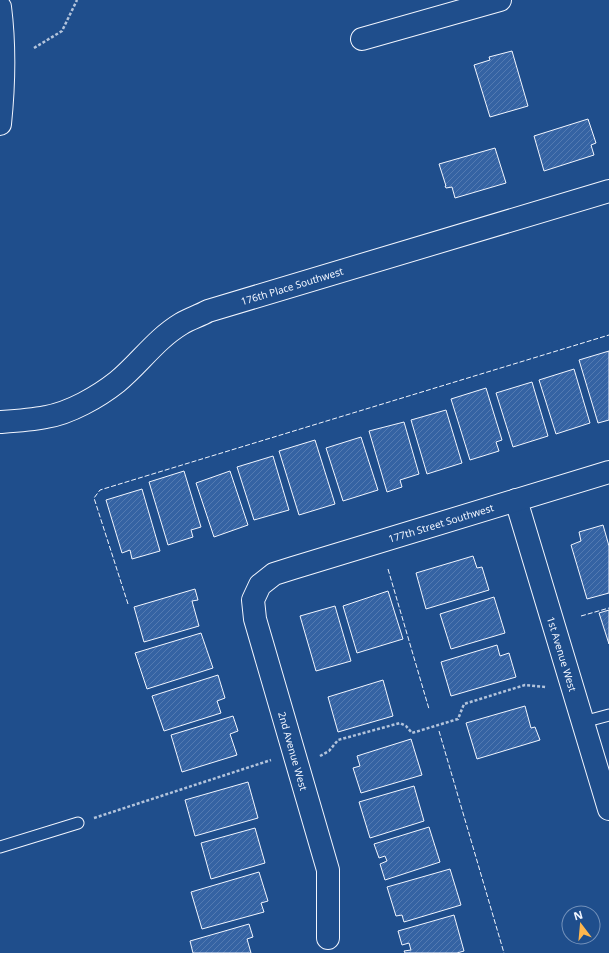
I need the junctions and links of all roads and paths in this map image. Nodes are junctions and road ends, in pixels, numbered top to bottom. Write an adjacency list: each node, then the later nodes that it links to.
1 (77, 0): 5 (path)
2 (500, 0): 4 (street)
3 (0, 7): 6 (street)
4 (362, 40)
5 (34, 48)
6 (2, 68): 7 (street)
7 (0, 124)
8 (609, 191): 9 (street, 176th Place Southwest)
9 (0, 422)
10 (609, 472): 11 (street, 177th Street Southwest)
11 (516, 500): 12 (street, 177th Street Southwest); 15 (street, 1st Avenue West)
12 (274, 574): 21 (street, 2nd Avenue West)
13 (546, 687): 16 (path)
14 (609, 714): 15 (lane)
15 (583, 722): 18 (street, 1st Avenue West)
16 (320, 756)
17 (271, 760): 19 (path)
18 (609, 809)
19 (78, 823): 20 (lane)
20 (0, 847)
21 (328, 938)

